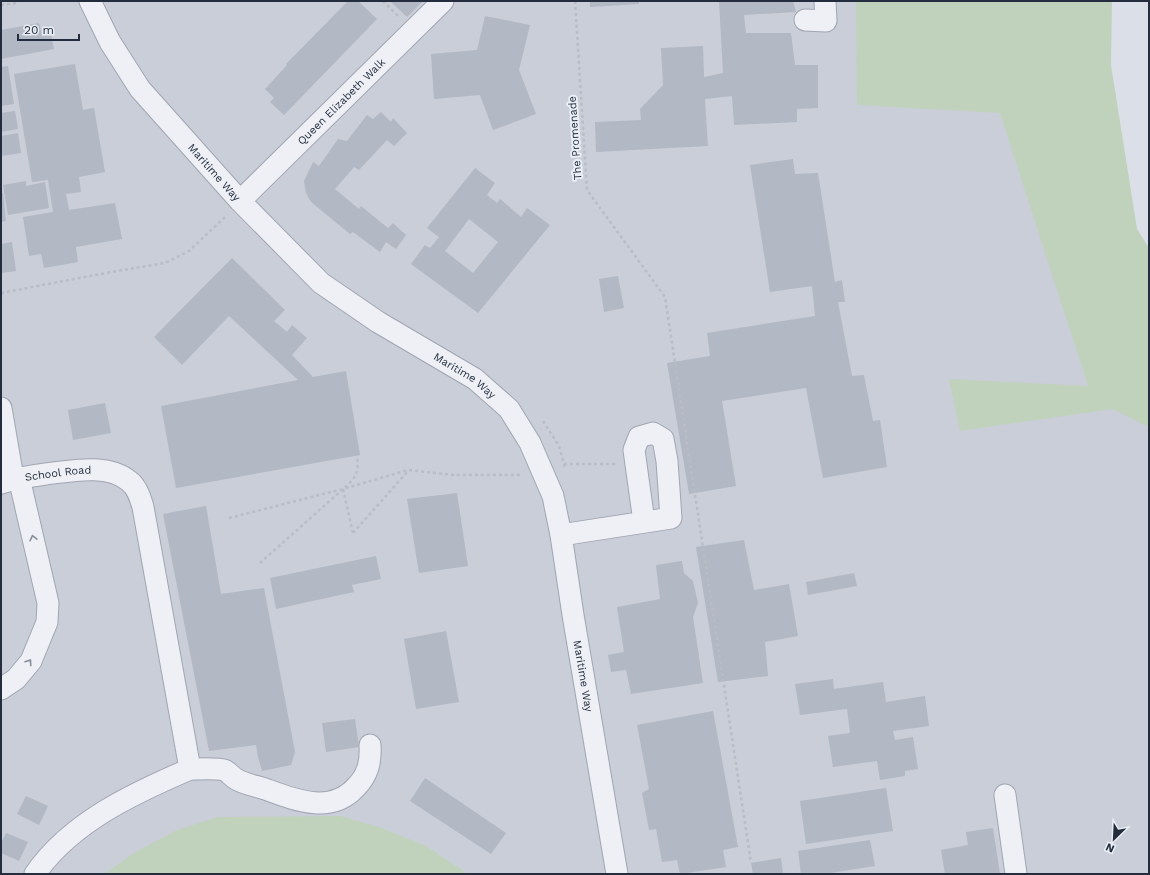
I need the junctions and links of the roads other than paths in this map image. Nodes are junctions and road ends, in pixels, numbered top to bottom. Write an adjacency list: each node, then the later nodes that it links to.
1 (90, 1): 5 (street, Maritime Way)
2 (443, 1): 5 (street, Queen Elizabeth Walk)
3 (826, 1): 4 (street)
4 (805, 20)
5 (240, 202): 9 (street, Maritime Way)
6 (1, 408): 7 (street)
7 (11, 480): 10 (street, one-way to 7); 12 (street, School Road)
8 (644, 522): 9 (street)
9 (562, 535): 15 (street, Maritime Way)
10 (1, 689)
11 (370, 745): 12 (street)
12 (190, 769): 14 (street)
13 (1005, 795): 16 (street)
14 (35, 874)
15 (617, 874)
16 (1016, 874)

